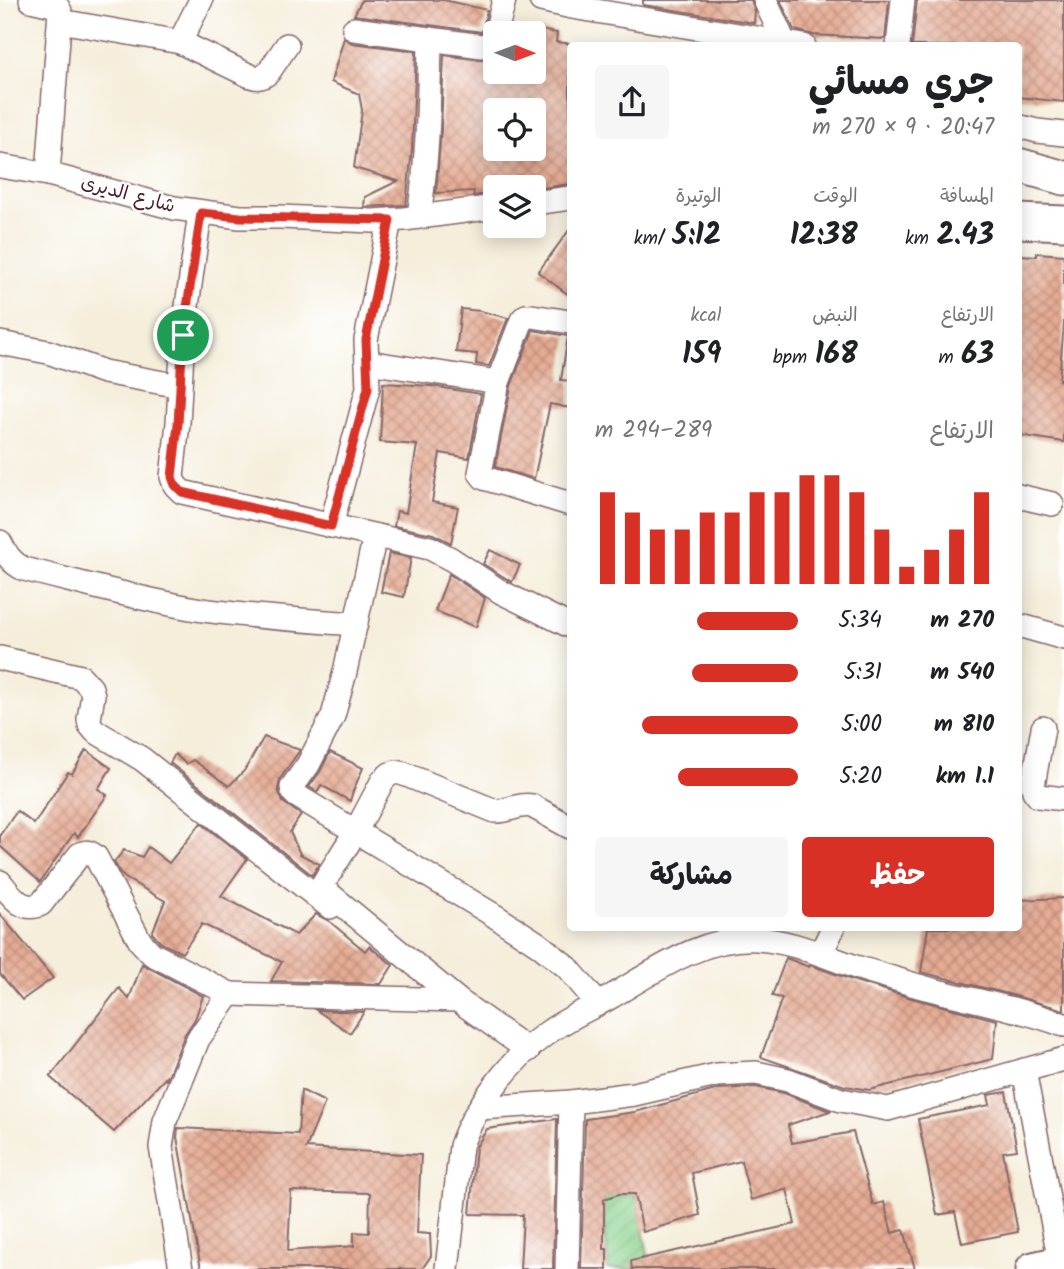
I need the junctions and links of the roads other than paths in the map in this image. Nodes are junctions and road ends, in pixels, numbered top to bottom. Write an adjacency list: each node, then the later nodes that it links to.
1 (31, 0): 7 (street)
2 (201, 0): 11 (street)
3 (504, 0): 8 (street)
4 (541, 0): 12 (street)
5 (765, 0): 13 (street)
6 (903, 0): 14 (street)
7 (60, 21): 11 (street); 21 (street)
8 (499, 21)
9 (354, 29): 10 (street)
10 (430, 39): 16 (street); 27 (street)
11 (180, 42): 15 (street)
12 (782, 42)
13 (793, 42)
14 (898, 42)
15 (287, 45)
16 (483, 46)
17 (1022, 127): 18 (street)
18 (1064, 134)
19 (1022, 166): 22 (main road)
20 (4, 173): 21 (street, شارع الديرى)
21 (48, 174): 26 (street, شارع الديرى)
22 (1060, 178)
23 (567, 198): 24 (street)
24 (546, 201)
25 (483, 208): 27 (street, شارع الديرى)
26 (201, 213): 28 (street, شارع الديرى); 35 (street)
27 (419, 216): 28 (street, شارع الديرى)
28 (390, 220): 33 (street)
29 (1022, 221): 30 (main road)
30 (1064, 223)
31 (567, 322): 34 (street)
32 (0, 343): 35 (street)
33 (367, 362): 34 (street); 39 (street)
34 (498, 382): 37 (street)
35 (180, 386): 39 (street)
36 (1022, 497): 38 (street)
37 (567, 503)
38 (1052, 504)
39 (331, 526): 40 (street)
40 (375, 536): 42 (street); 43 (street)
41 (0, 542): 42 (street)
42 (356, 624): 50 (street)
43 (567, 625)
44 (1022, 626): 45 (street)
45 (1064, 638)
46 (0, 658): 56 (street)
47 (1043, 728): 48 (street)
48 (1064, 799)
49 (567, 825): 50 (street)
50 (356, 831): 56 (street); 57 (street)
51 (0, 882): 55 (street)
52 (832, 931): 54 (street)
53 (726, 934): 54 (street); 57 (street)
54 (821, 953): 58 (street)
55 (230, 994): 56 (street); 65 (street)
56 (458, 1000): 59 (street)
57 (598, 1004): 59 (street)
58 (1064, 1025)
59 (528, 1050): 63 (street)
60 (1064, 1059): 61 (street)
61 (1024, 1070): 62 (street); 64 (street)
62 (571, 1102): 63 (street); 67 (street)
63 (480, 1108): 66 (street)
64 (1052, 1264)
65 (181, 1269)
66 (447, 1269)
67 (567, 1269)

